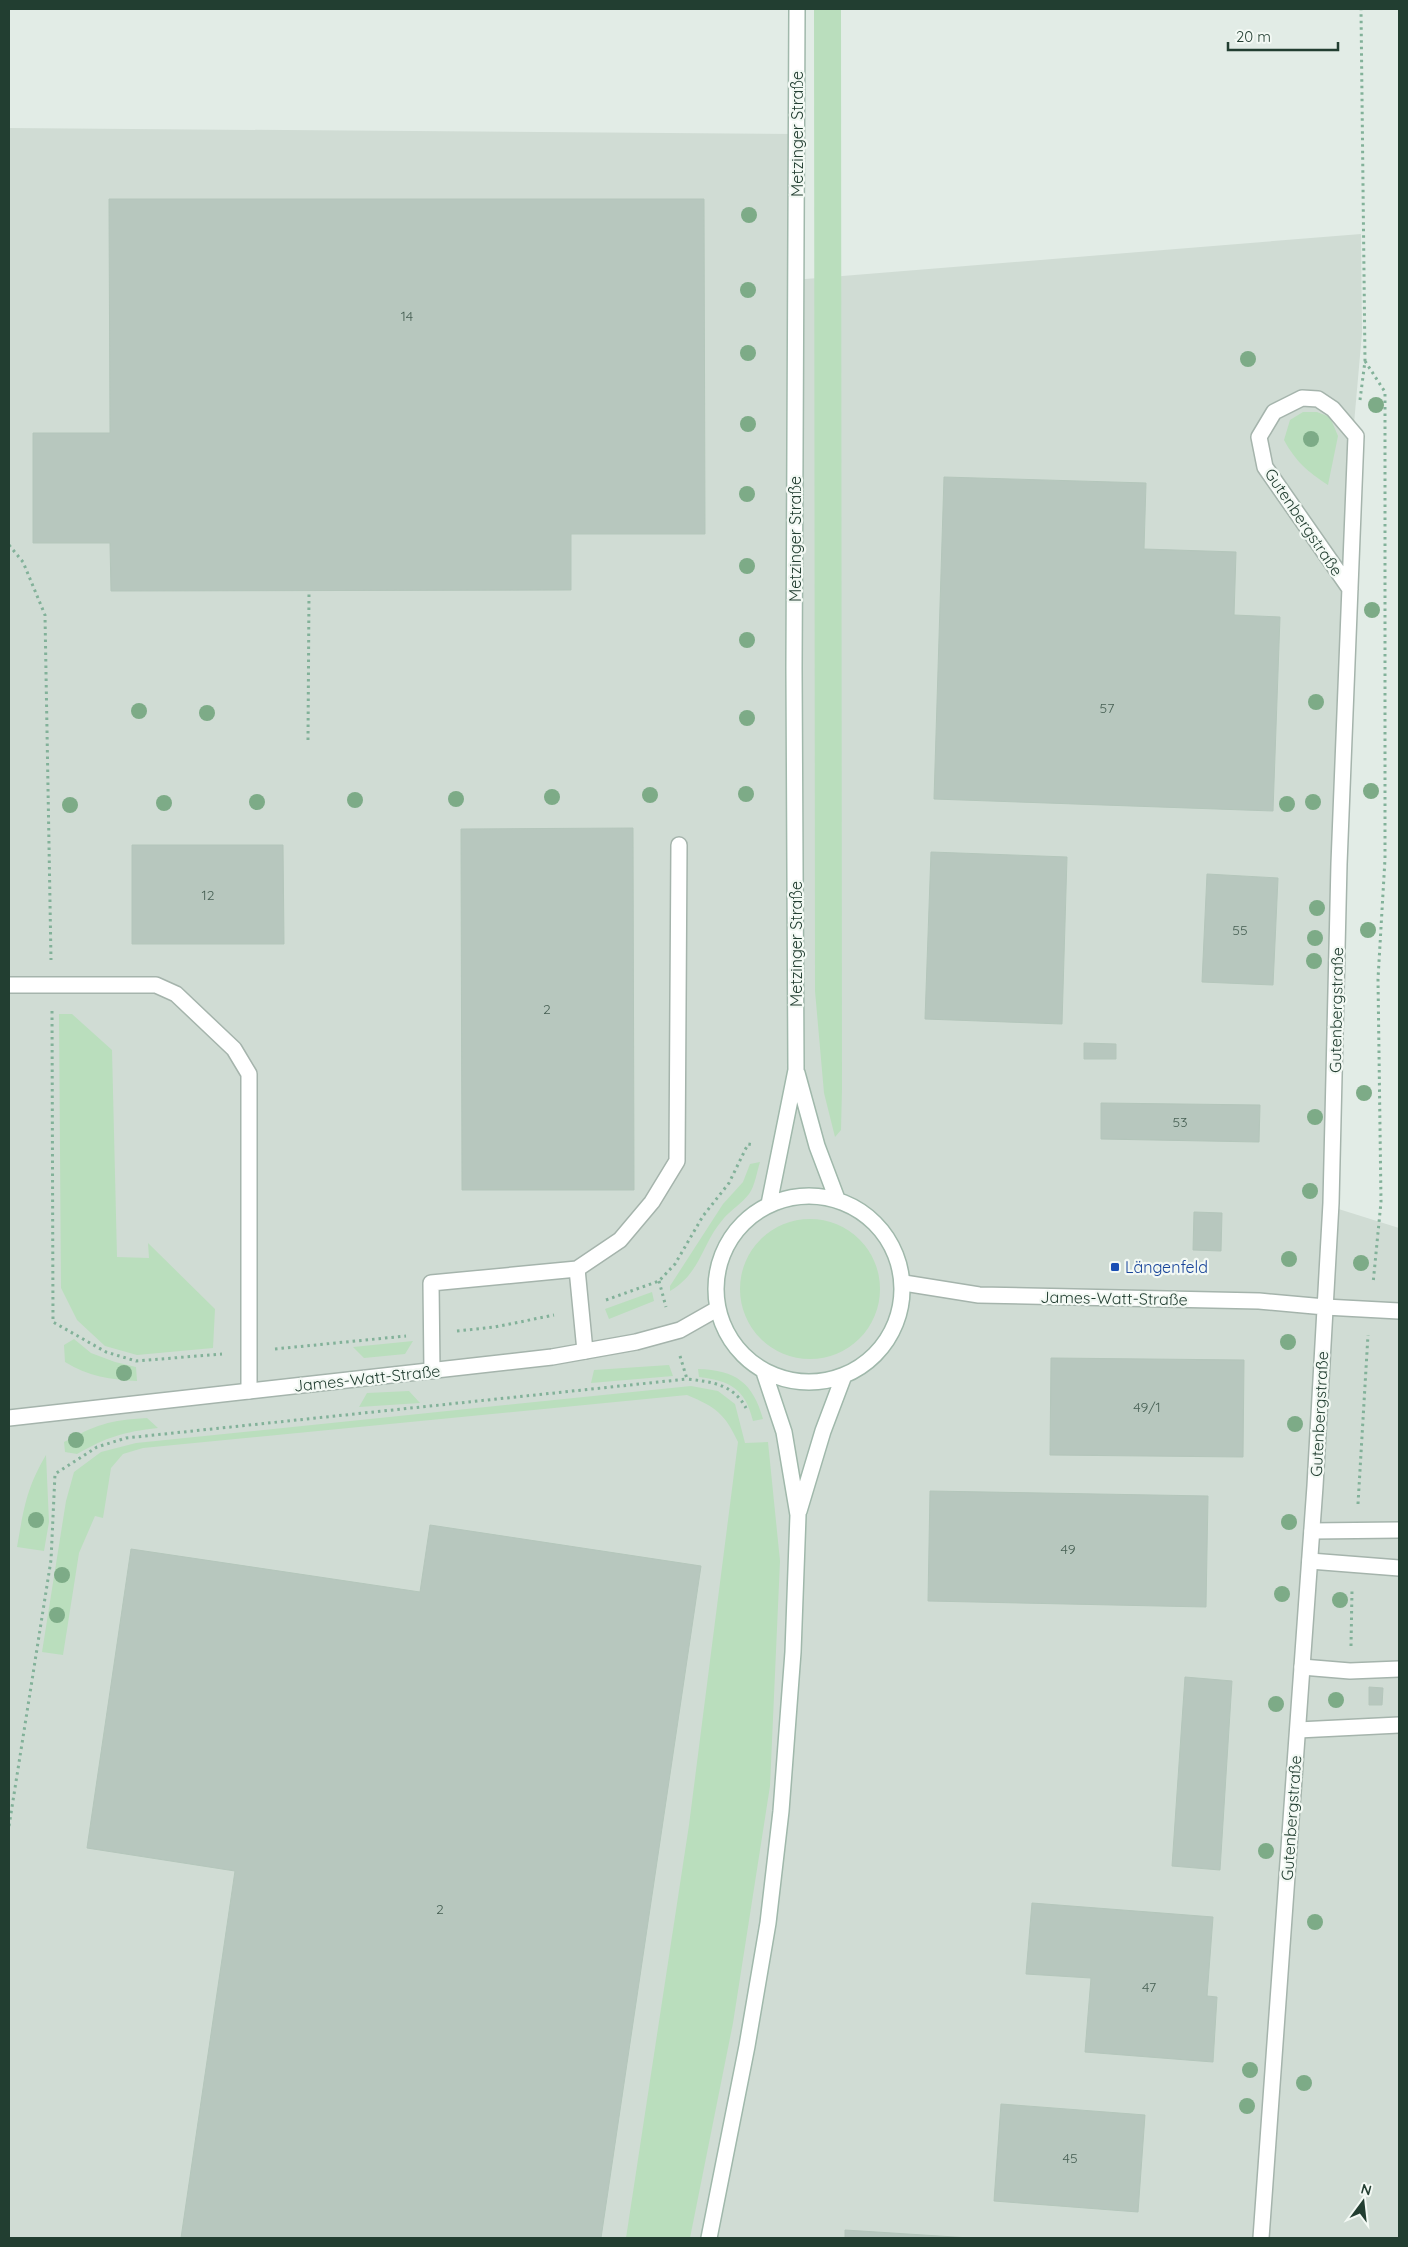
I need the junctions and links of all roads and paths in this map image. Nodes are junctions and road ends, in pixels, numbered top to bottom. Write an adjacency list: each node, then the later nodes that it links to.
1 (797, 9): 12 (street, Metzinger Straße)
2 (1361, 9): 3 (path)
3 (1365, 361): 4 (path); 22 (path)
4 (1356, 436): 6 (street, Gutenbergstraße); 6 (street, Gutenbergstraße)
5 (9, 546): 10 (path)
6 (1350, 589): 19 (street, Gutenbergstraße)
7 (309, 591): 8 (path)
8 (308, 740)
9 (679, 845): 16 (street)
10 (52, 984): 11 (street); 27 (street); 27 (path)
11 (9, 985)
12 (796, 1070): 13 (street, Metzinger Straße); 14 (street, Metzinger Straße)
13 (780, 1146): 15 (street, Metzinger Straße); 17 (path)
14 (837, 1199): 15 (street); 18 (street)
15 (769, 1204): 21 (street)
16 (577, 1269): 20 (street); 25 (street)
17 (659, 1281): 20 (path); 24 (path)
18 (904, 1283): 19 (street, James-Watt-Straße); 30 (street)
19 (1325, 1306): 22 (street, James-Watt-Straße); 38 (street, Gutenbergstraße)
20 (581, 1309): 25 (path); 26 (street)
21 (717, 1309): 24 (street, James-Watt-Straße); 29 (street)
22 (1370, 1311): 23 (street, James-Watt-Straße); 36 (path)
23 (1399, 1311)
24 (673, 1332): 26 (street, James-Watt-Straße); 31 (path)
25 (432, 1334): 27 (path); 28 (street)
26 (585, 1351): 28 (street, James-Watt-Straße)
27 (249, 1352): 32 (street)
28 (432, 1371): 32 (street, James-Watt-Straße)
29 (764, 1372): 30 (street); 35 (street)
30 (843, 1378): 35 (street)
31 (687, 1379): 33 (path); 47 (path)
32 (249, 1391): 34 (street, James-Watt-Straße)
33 (748, 1414)
34 (9, 1418)
35 (798, 1515): 48 (street)
36 (1356, 1530): 37 (street); 38 (street)
37 (1399, 1530)
38 (1312, 1531): 39 (street, Gutenbergstraße)
39 (1310, 1561): 40 (street); 42 (street, Gutenbergstraße)
40 (1353, 1565): 41 (street); 44 (path)
41 (1399, 1568)
42 (1302, 1667): 44 (street); 46 (street, Gutenbergstraße)
43 (1399, 1669): 44 (street)
44 (1350, 1672)
45 (1399, 1725): 46 (street)
46 (1298, 1730): 49 (street, Gutenbergstraße)
47 (9, 1826)
48 (709, 2238)
49 (1261, 2238)

